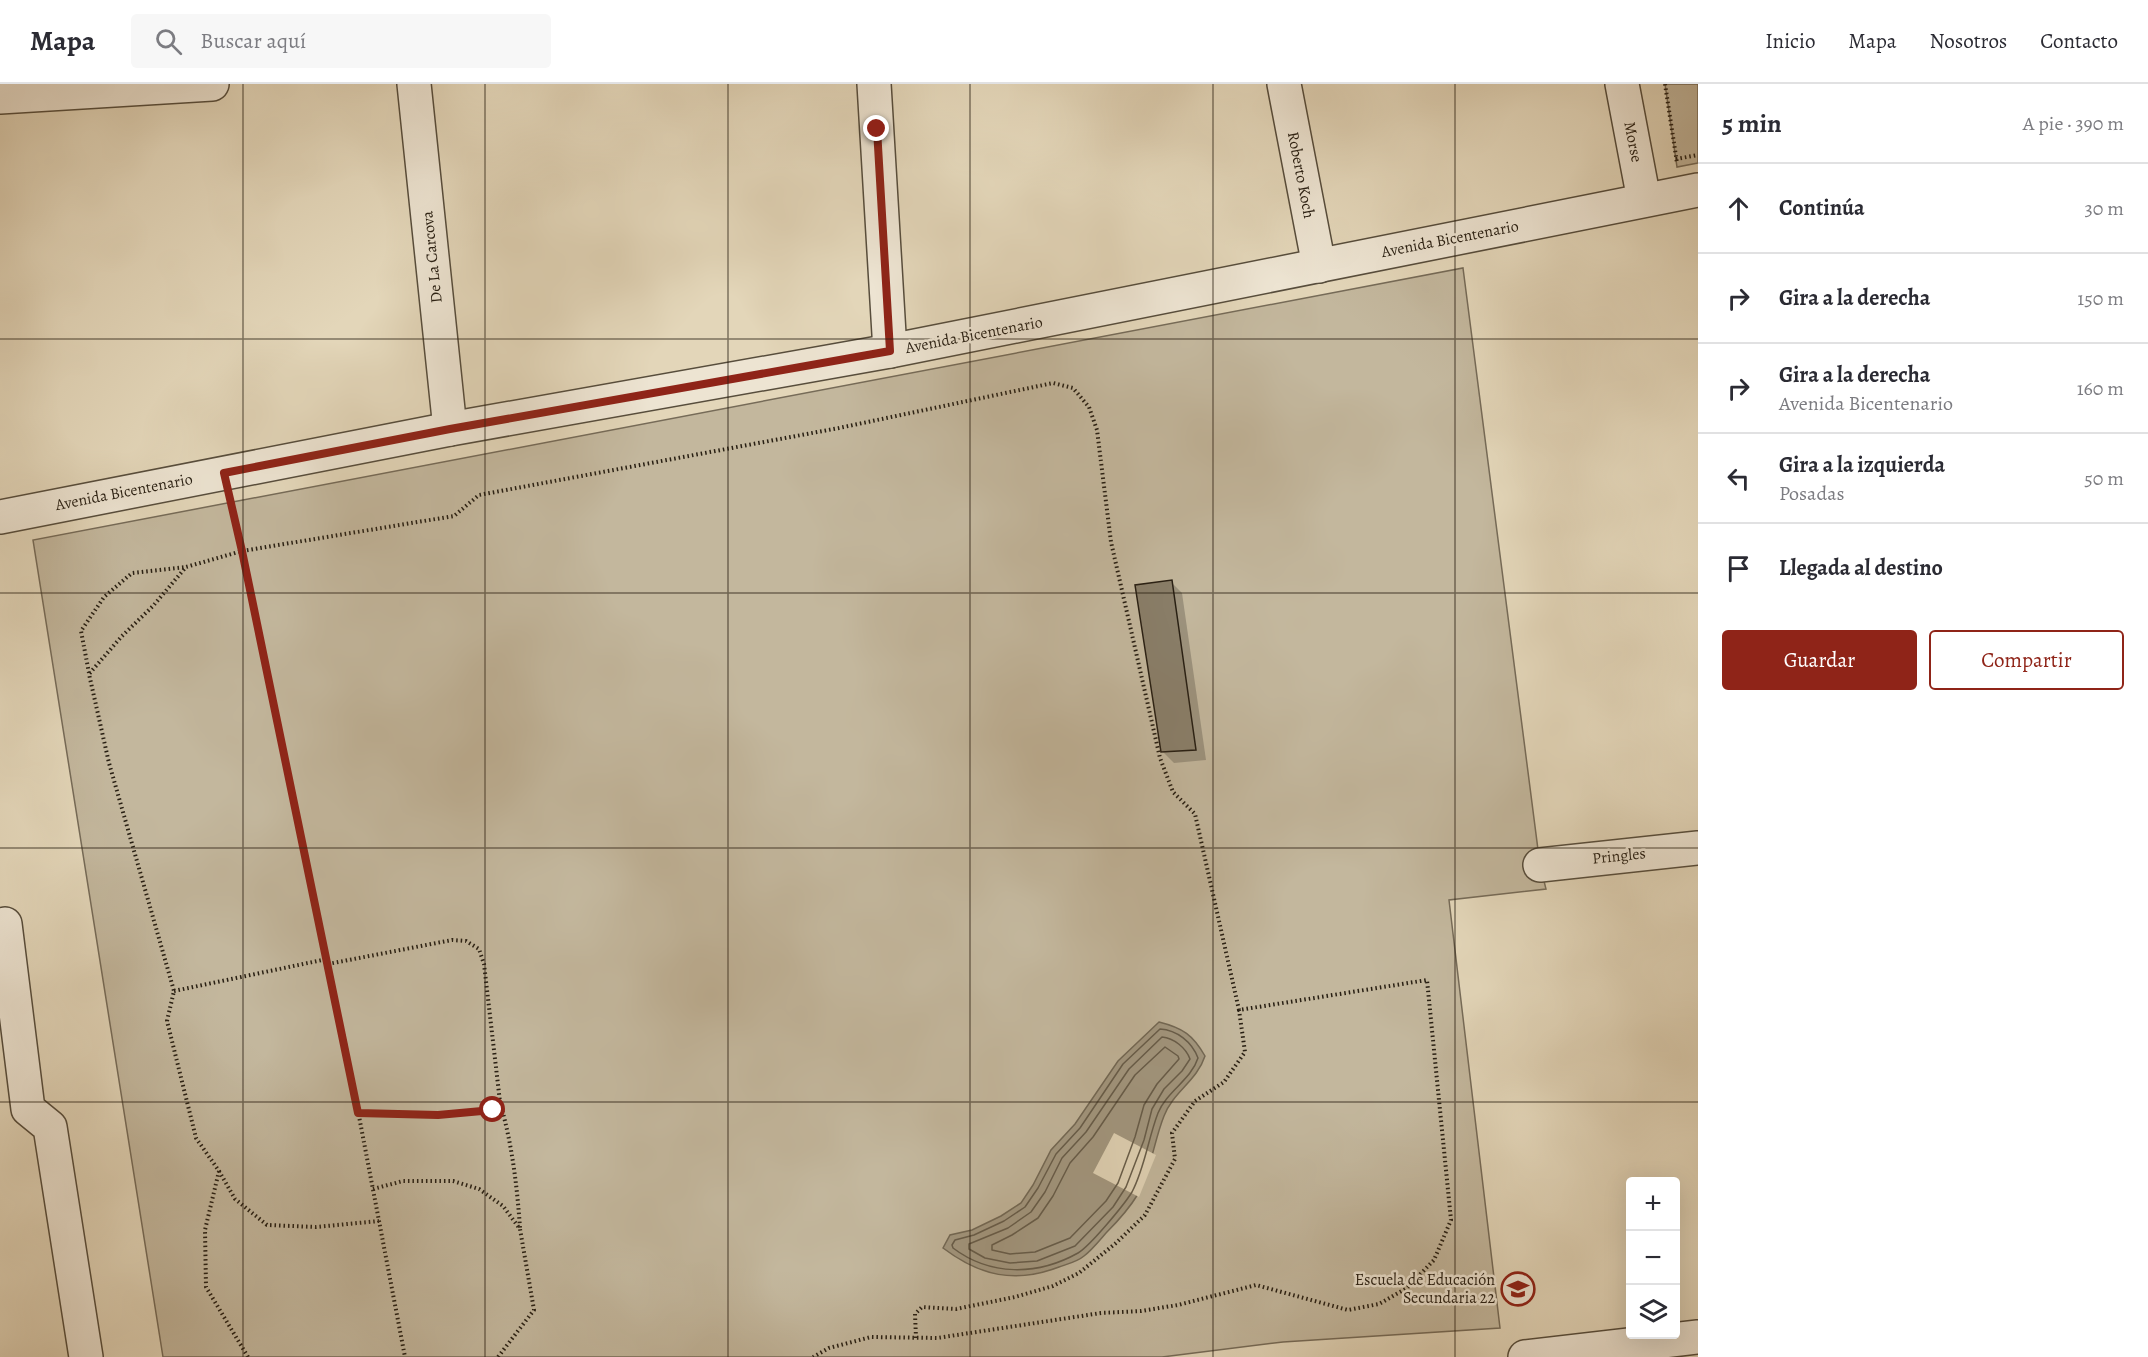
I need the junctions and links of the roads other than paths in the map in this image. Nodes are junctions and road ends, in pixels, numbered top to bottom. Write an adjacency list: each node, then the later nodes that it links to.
1 (212, 84): 6 (street)
2 (414, 84): 11 (street, De La Carcova)
3 (874, 84): 10 (street)
4 (1284, 84): 9 (street, Roberto Koch)
5 (1622, 84): 8 (street, Morse)
6 (0, 97)
7 (1698, 190): 8 (street, Avenida Bicentenario)
8 (1644, 200): 9 (street, Avenida Bicentenario)
9 (1319, 266): 10 (street, Avenida Bicentenario)
10 (890, 351): 11 (street, Avenida Bicentenario)
11 (450, 429): 12 (street, Avenida Bicentenario)
12 (0, 517)
13 (1698, 848): 14 (street, Pringles)
14 (1540, 865)
15 (5, 924): 17 (street)
16 (1698, 1337): 18 (street)
17 (86, 1357)
18 (1525, 1357)

